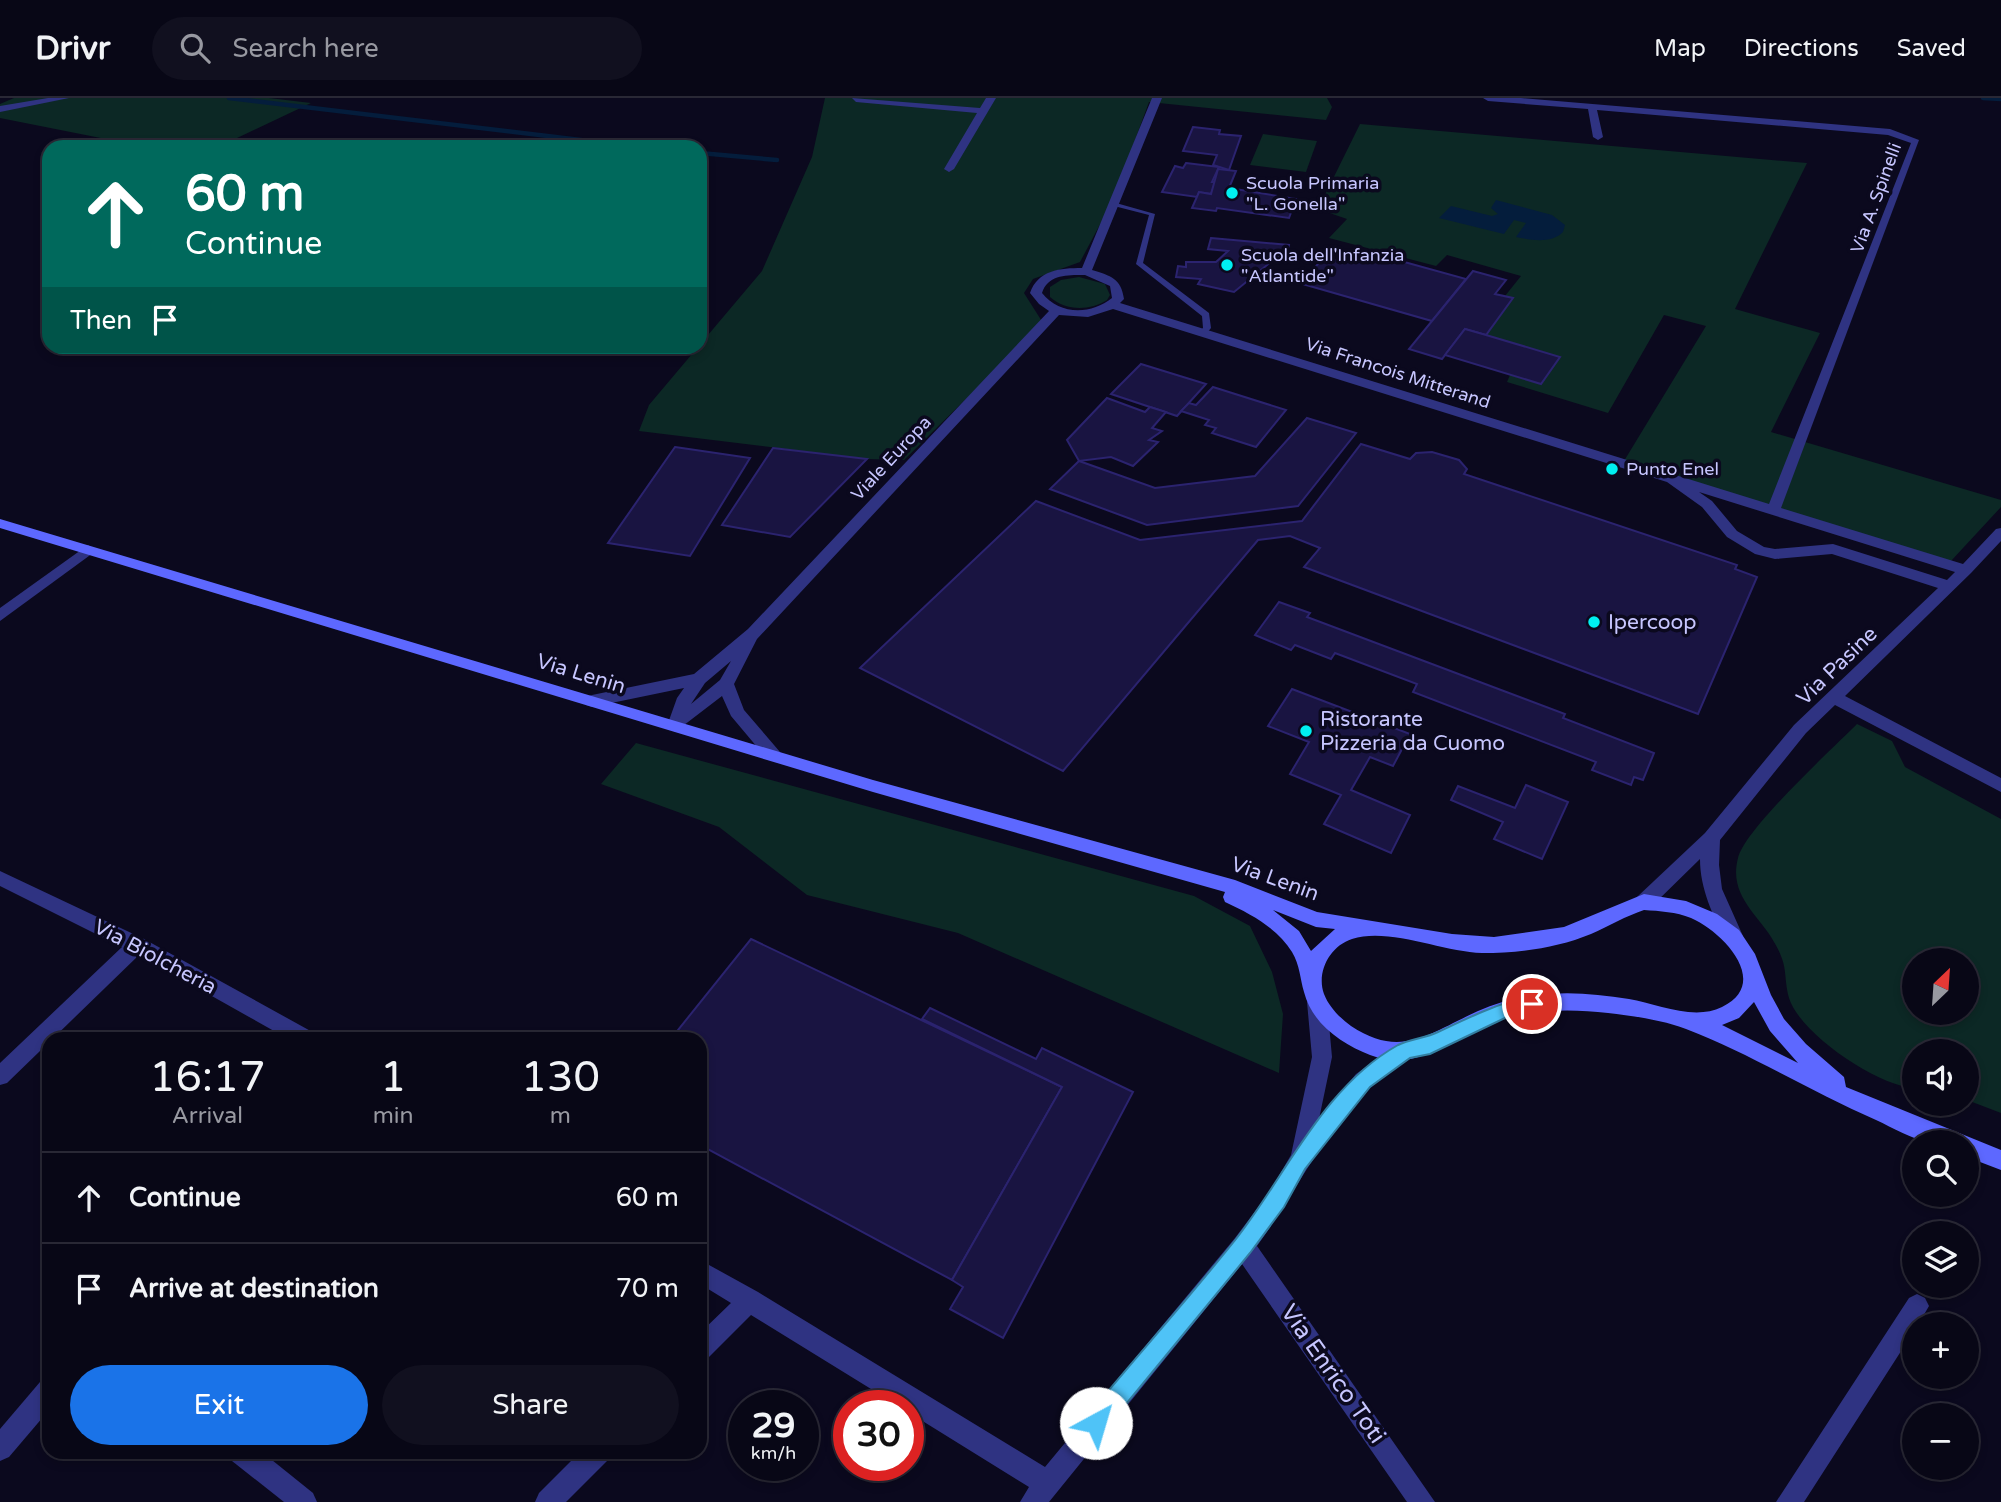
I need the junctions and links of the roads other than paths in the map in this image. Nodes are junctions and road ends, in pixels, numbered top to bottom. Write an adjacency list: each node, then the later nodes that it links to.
1 (64, 98): 7 (street)
2 (991, 98): 8 (street)
3 (1157, 98): 11 (street)
4 (1488, 98): 6 (street, Via A. Spinelli)
5 (856, 99): 8 (street)
6 (1592, 107): 9 (street); 19 (street, Via A. Spinelli)
7 (0, 109)
8 (984, 111): 10 (street)
9 (1598, 137)
10 (950, 169)
11 (1116, 205): 12 (street); 15 (lane)
12 (1086, 272): 13 (street); 14 (street)
13 (1113, 305): 14 (street); 15 (street, Via Francois Mitterand)
14 (1057, 310): 28 (street, Viale Europa)
15 (1203, 332): 16 (street, Via Francois Mitterand)
16 (1672, 479): 17 (street, Via Francois Mitterand); 18 (street, Via Francois Mitterand)
17 (1750, 504): 18 (street); 19 (street, Via Francois Mitterand)
18 (1711, 509): 24 (street, Via Francois Mitterand)
19 (1773, 511): 22 (street, Via Francois Mitterand)
20 (0, 523): 23 (main road, Via Lenin)
21 (2001, 532): 25 (street, Via Pasine)
22 (1887, 545): 24 (street); 25 (street, Via Francois Mitterand)
23 (89, 550): 27 (street); 32 (main road, Via Lenin)
24 (1871, 560): 26 (street, Via Francois Mitterand)
25 (1966, 570): 26 (street, Via Pasine)
26 (1949, 586): 31 (street, Via Pasine)
27 (0, 616)
28 (754, 633): 29 (street); 30 (street)
29 (699, 679): 32 (street); 33 (street)
30 (726, 684): 33 (street); 34 (street)
31 (1835, 698): 35 (street); 36 (street, Via Pasine)
32 (592, 701): 33 (main road, Via Lenin)
33 (674, 726): 34 (main road, Via Lenin)
34 (774, 756): 37 (main road, Via Lenin)
35 (2001, 786)
36 (1711, 838): 39 (street, Via Pasine); 41 (street)
37 (1151, 865): 40 (main road, Via Lenin); 44 (main road, Via Lenin)
38 (0, 878): 42 (street, Via Biolcheria)
39 (1644, 902): 40 (main road); 41 (main road)
40 (1385, 929): 44 (main road)
41 (1733, 936): 43 (main road)
42 (137, 945): 46 (street); 47 (street, Via Biolcheria)
43 (1753, 974): 45 (main road); 51 (main road)
44 (1314, 992): 49 (main road); 55 (street)
45 (1677, 1017): 49 (main road); 51 (main road)
46 (46, 1032)
47 (295, 1032)
48 (42, 1036): 50 (street)
49 (1406, 1051): 55 (street)
50 (0, 1076)
51 (1856, 1100): 52 (main road)
52 (1926, 1130)
53 (1979, 1152): 54 (main road)
54 (2001, 1160)
55 (1298, 1163): 56 (street)
56 (1243, 1246): 65 (street); 68 (street, Via Enrico Toti)
57 (707, 1275): 58 (street)
58 (750, 1300): 60 (street); 65 (street)
59 (1917, 1306): 69 (street)
60 (707, 1343)
61 (42, 1399): 62 (street)
62 (0, 1448)
63 (250, 1459): 66 (street)
64 (591, 1459): 67 (street)
65 (1040, 1492)
66 (304, 1502)
67 (548, 1502)
68 (1422, 1502)
69 (1789, 1502)

